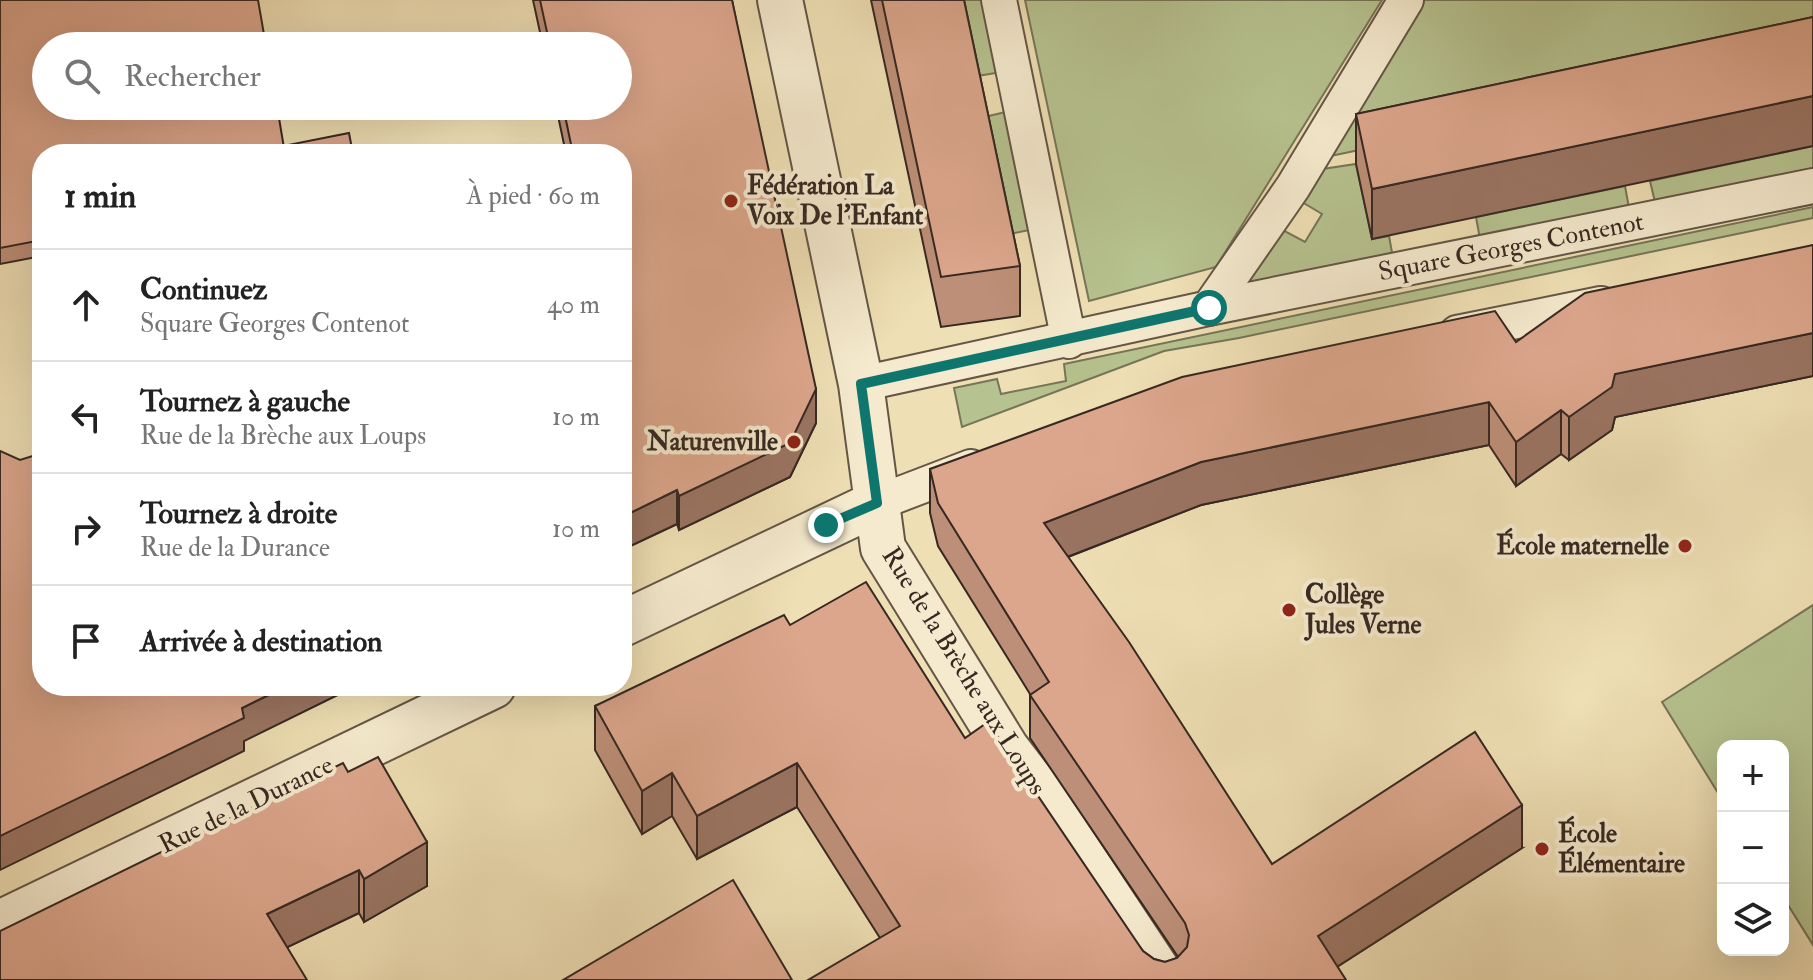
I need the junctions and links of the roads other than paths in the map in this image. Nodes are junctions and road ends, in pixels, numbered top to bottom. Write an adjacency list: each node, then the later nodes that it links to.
1 (780, 0): 9 (street, Rue de la Brèche aux Loups)
2 (999, 0): 8 (lane)
3 (1406, 0): 6 (lane)
4 (1813, 186): 6 (lane, Square Georges Contenot)
5 (1632, 297): 7 (lane)
6 (1209, 308): 8 (lane, Square Georges Contenot)
7 (1420, 340)
8 (1069, 341): 9 (lane, Square Georges Contenot)
9 (861, 384): 11 (street, Rue de la Brèche aux Loups)
10 (999, 458): 11 (lane)
11 (877, 503): 12 (street); 15 (street, Rue de la Brèche aux Loups)
12 (632, 619)
13 (472, 696): 14 (street, Rue de la Durance)
14 (0, 923)
15 (1164, 980)

